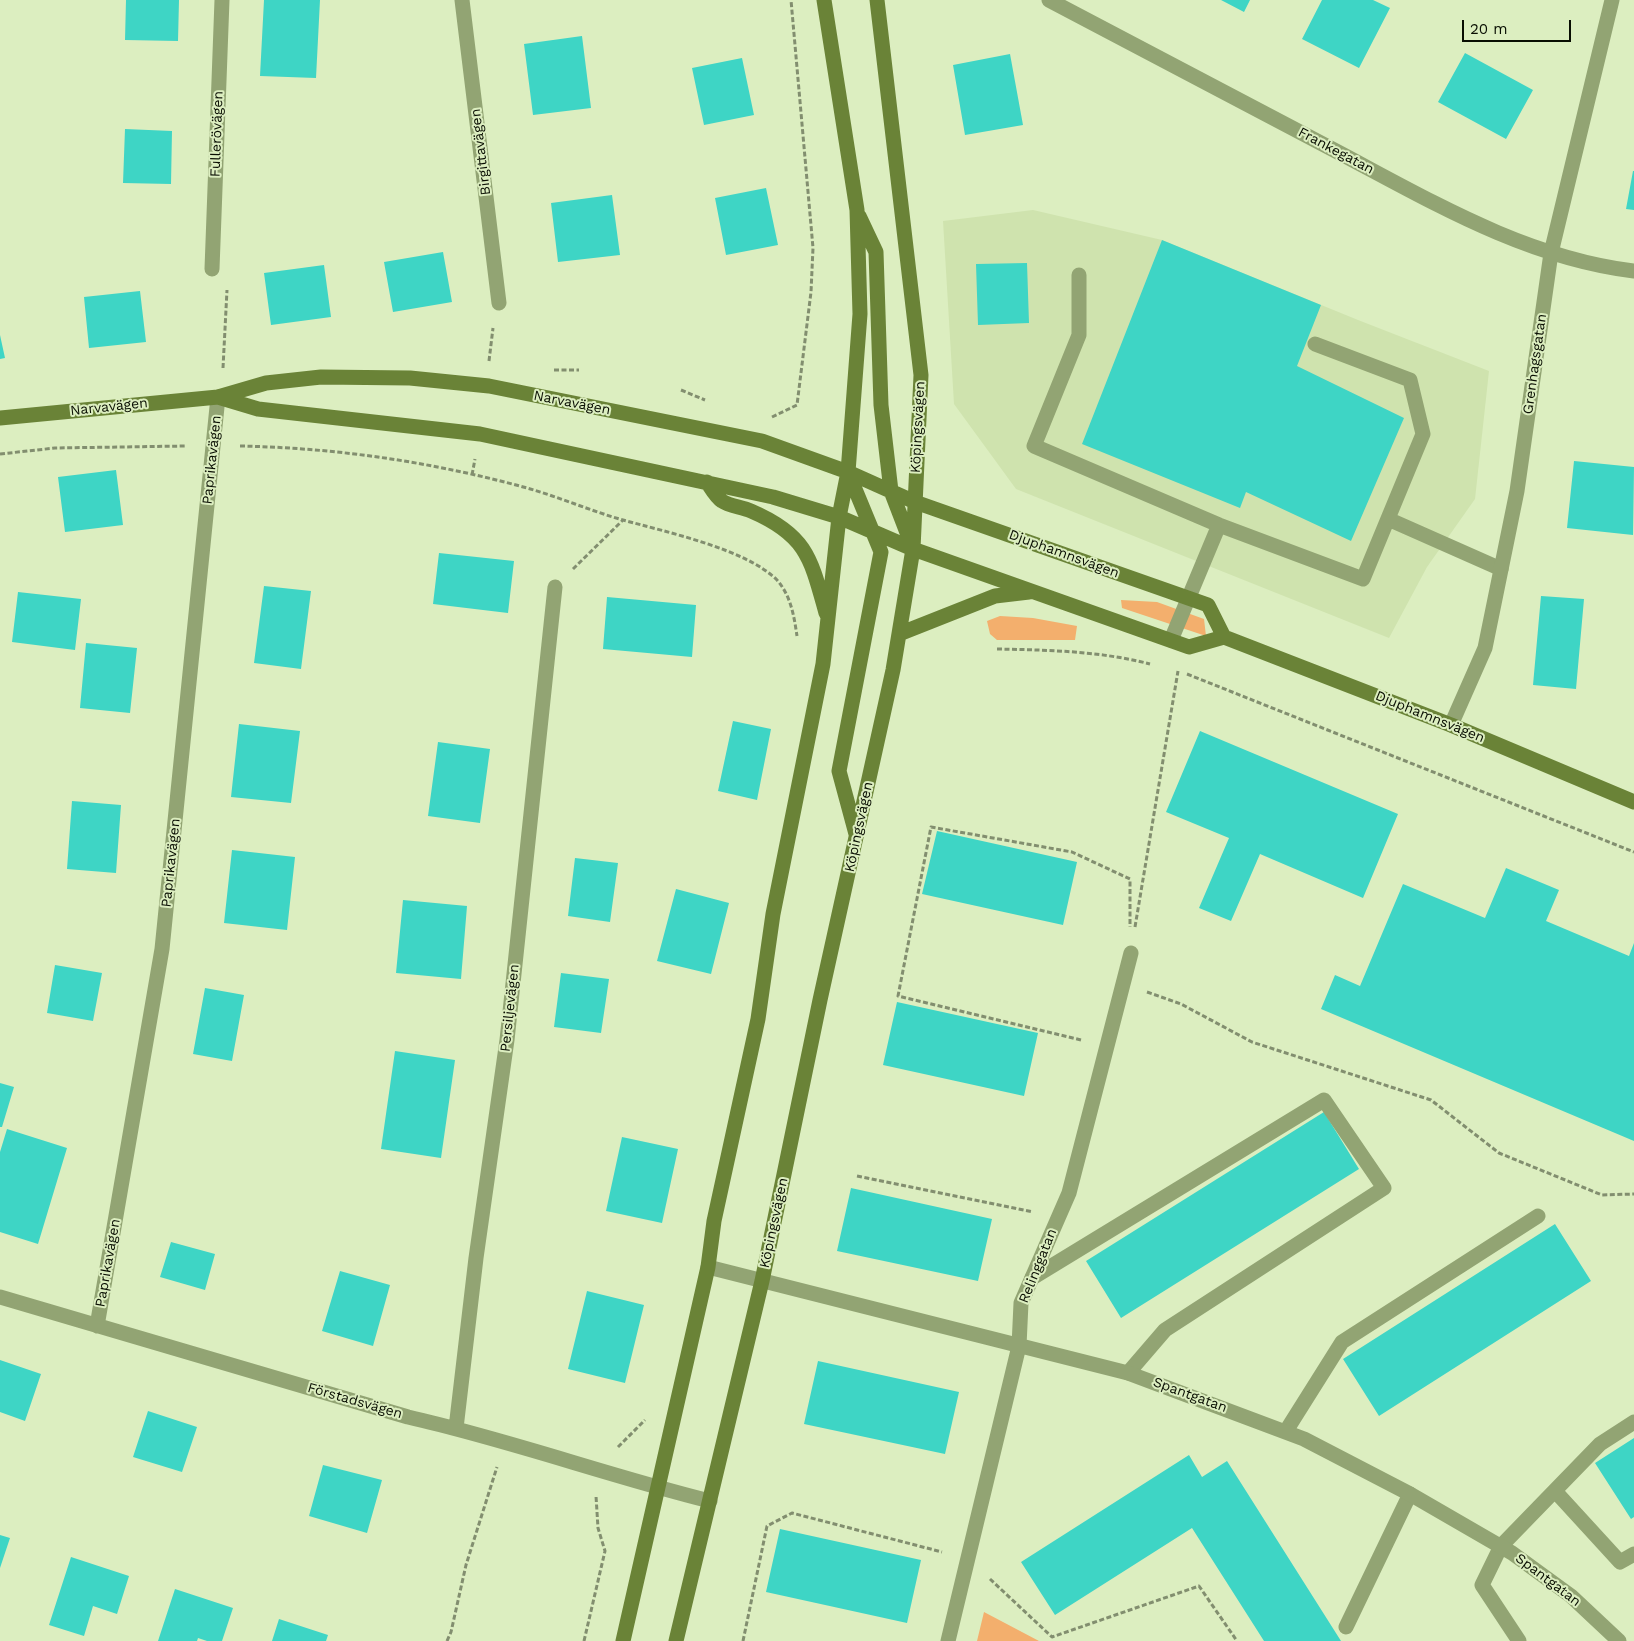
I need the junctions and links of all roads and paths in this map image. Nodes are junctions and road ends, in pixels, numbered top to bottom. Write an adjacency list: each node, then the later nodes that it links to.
1 (222, 0): 10 (street, Fullerövägen)
2 (462, 0): 13 (street, Birgittavägen)
3 (791, 0): 16 (path)
4 (824, 0): 8 (main road)
5 (877, 0): 23 (main road, Köpingsvägen)
6 (1049, 0): 9 (street, Frankegatan)
7 (1612, 0): 9 (street, Grenhagsgatan)
8 (857, 210): 20 (main road); 22 (main road)
9 (1551, 253): 11 (street, Frankegatan); 30 (street, Grenhagsgatan)
10 (212, 269): 15 (path)
11 (1634, 272)
12 (1079, 275): 27 (street)
13 (499, 303)
14 (1315, 344): 25 (street)
15 (218, 397): 17 (main road, Narvavägen); 18 (street, Paprikavägen); 20 (main road, Narvavägen); 21 (main road, Narvavägen)
16 (797, 404)
17 (0, 418)
18 (213, 446): 19 (path); 26 (path); 58 (street, Paprikavägen)
19 (0, 454)
20 (848, 472): 22 (main road, Narvavägen); 24 (main road); 28 (main road)
21 (707, 482): 24 (main road, Narvavägen); 35 (main road)
22 (891, 491): 23 (main road, Narvavägen); 29 (main road)
23 (915, 502): 29 (main road, Köpingsvägen); 33 (main road, Djuphamnsvägen)
24 (839, 517): 28 (main road, Narvavägen); 35 (main road)
25 (1388, 519): 27 (street); 30 (street)
26 (623, 520): 31 (path); 34 (path)
27 (1219, 525): 33 (street)
28 (873, 532): 29 (main road, Narvavägen); 45 (main road)
29 (913, 549): 32 (main road); 36 (main road, Köpingsvägen)
30 (1501, 569): 43 (street, Grenhagsgatan)
31 (555, 586): 62 (street, Persiljevägen)
32 (1032, 591): 36 (main road); 38 (main road)
33 (1189, 599): 37 (main road, Djuphamnsvägen); 38 (street)
34 (794, 614)
35 (828, 622): 54 (main road)
36 (899, 634): 45 (main road, Köpingsvägen)
37 (1224, 638): 38 (main road); 43 (main road, Djuphamnsvägen)
38 (1171, 640)
39 (997, 649): 40 (path)
40 (1159, 666)
41 (1168, 668): 42 (path)
42 (1178, 671): 46 (path); 47 (path)
43 (1451, 725): 44 (main road, Djuphamnsvägen)
44 (1634, 802)
45 (857, 838): 56 (main road, Köpingsvägen)
46 (1634, 852)
47 (1131, 953): 48 (street, Relinggatan); 49 (path)
48 (1122, 983): 49 (street, Relinggatan); 51 (path)
49 (1107, 1046): 53 (street, Relinggatan)
50 (857, 1176): 53 (path)
51 (1634, 1194)
52 (1538, 1216): 63 (street)
53 (1058, 1217): 55 (street, Relinggatan)
54 (708, 1267): 56 (street, Spantgatan); 66 (main road)
55 (1032, 1278): 59 (street, Relinggatan); 60 (street)
56 (762, 1281): 59 (street, Spantgatan); 69 (main road, Köpingsvägen)
57 (0, 1297): 58 (street, Förstadsvägen)
58 (98, 1326): 62 (street, Förstadsvägen)
59 (1019, 1346): 60 (street, Spantgatan); 72 (street, Relinggatan)
60 (1128, 1373): 63 (street, Spantgatan)
61 (1634, 1422): 67 (street)
62 (456, 1428): 65 (street, Förstadsvägen)
63 (1286, 1431): 68 (street, Spantgatan)
64 (500, 1458): 74 (path)
65 (595, 1469): 66 (street, Förstadsvägen); 75 (path)
66 (657, 1488): 69 (street, Förstadsvägen); 76 (main road)
67 (1555, 1491): 70 (street); 71 (street)
68 (1410, 1494): 70 (street, Spantgatan); 73 (street)
69 (710, 1501): 77 (main road, Köpingsvägen)
70 (1501, 1546): 81 (street); 82 (street, Spantgatan)
71 (1634, 1554)
72 (968, 1559): 78 (path); 79 (street, Relinggatan); 80 (path)
73 (1346, 1627)
74 (447, 1641)
75 (584, 1641)
76 (622, 1641)
77 (676, 1641)
78 (743, 1641)
79 (948, 1641)
80 (1237, 1641)
81 (1519, 1641)
82 (1619, 1641)

